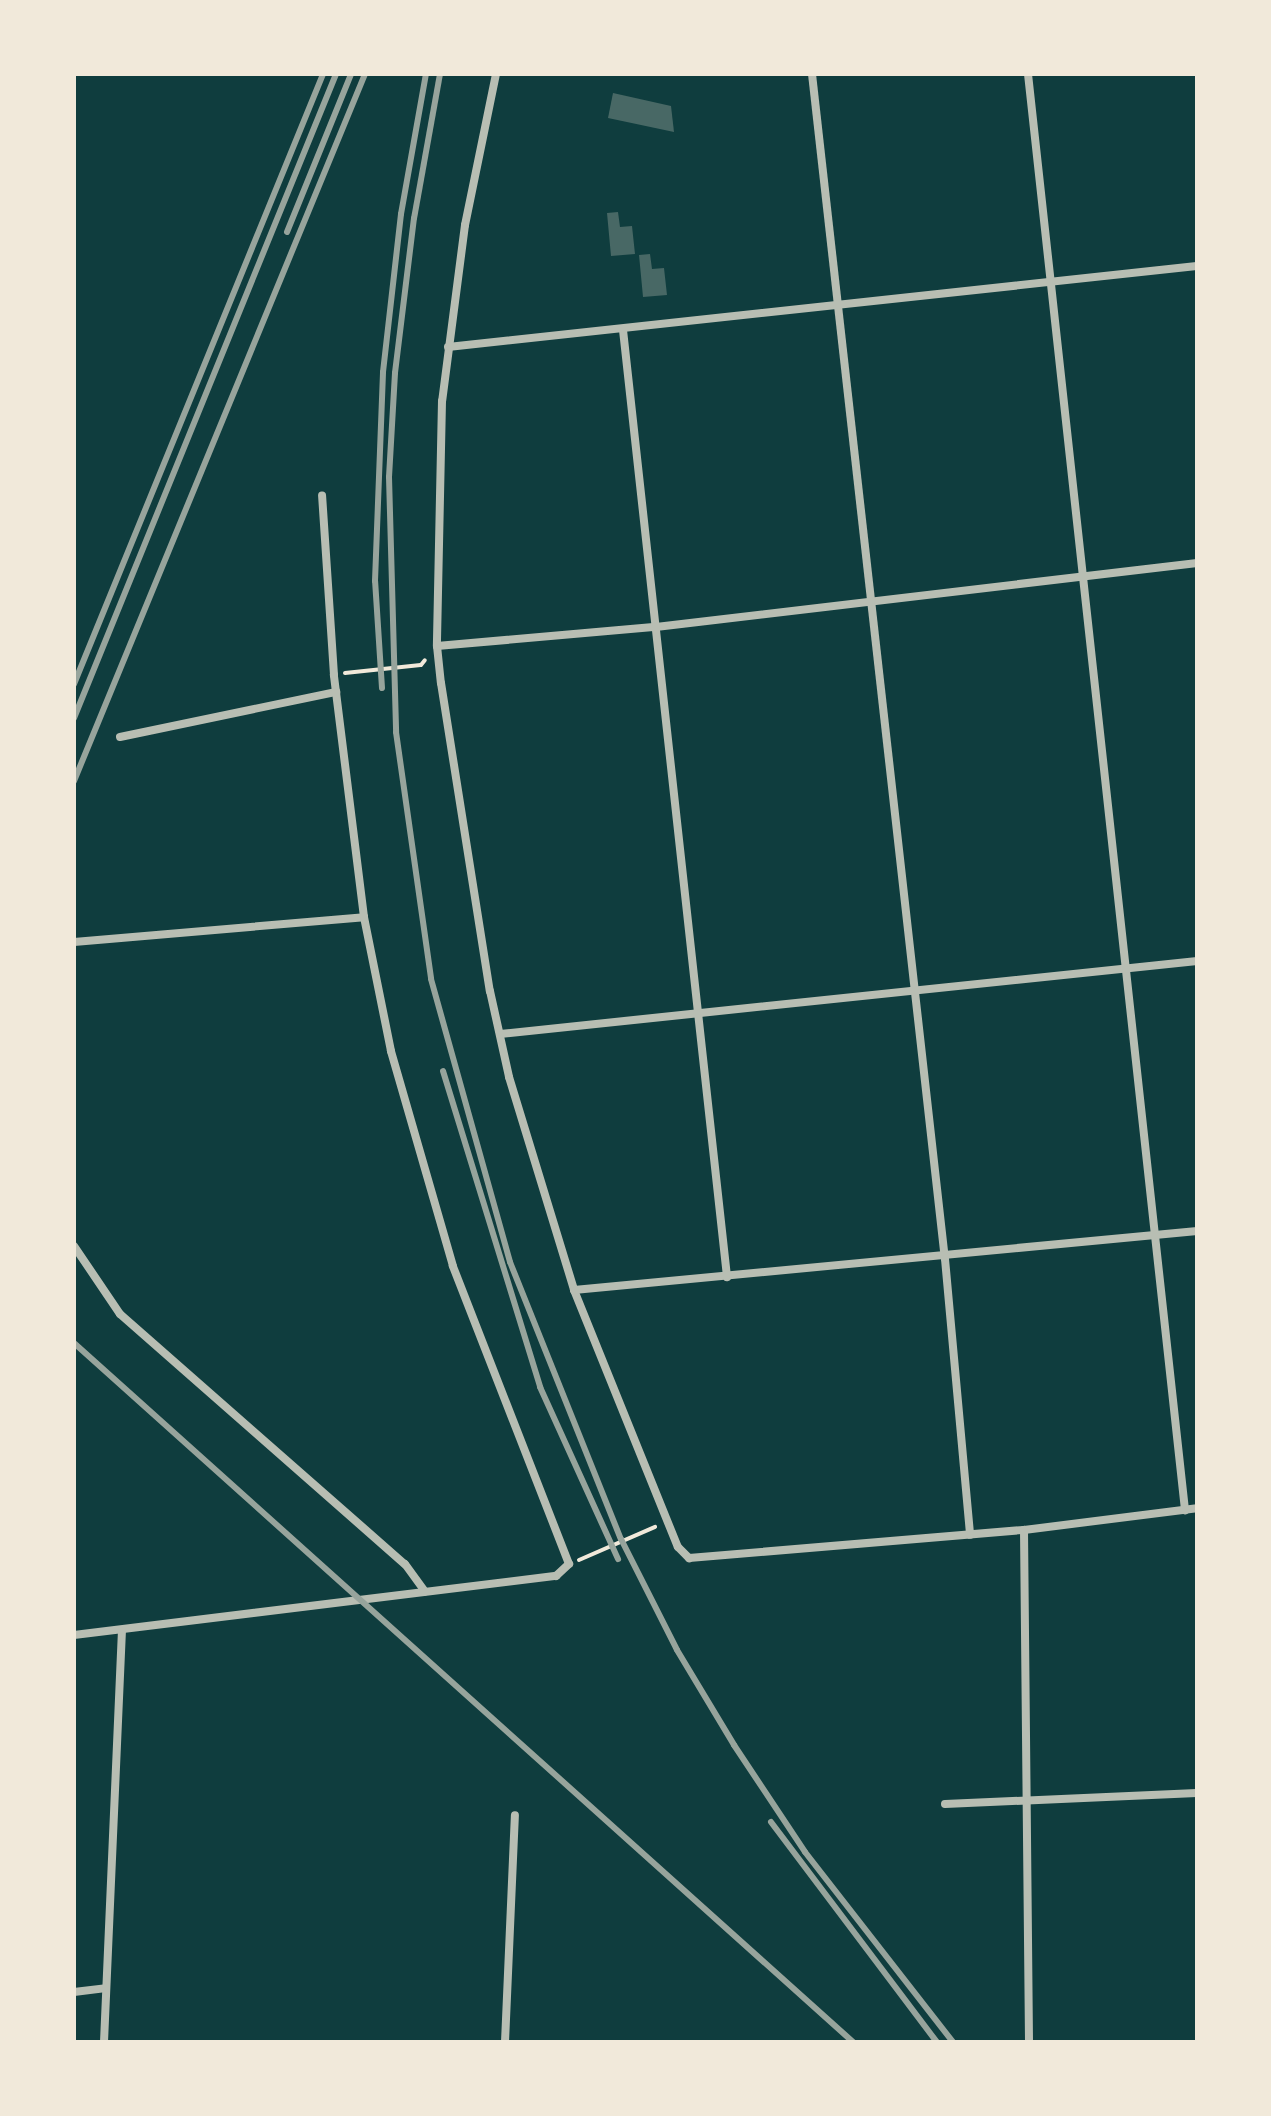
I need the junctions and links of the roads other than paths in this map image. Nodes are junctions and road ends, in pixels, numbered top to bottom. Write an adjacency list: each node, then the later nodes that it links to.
1 (496, 74): 8 (street)
2 (812, 74): 6 (street)
3 (1028, 74): 5 (street)
4 (1197, 266): 5 (street)
5 (1051, 282): 6 (street); 11 (street)
6 (836, 305): 7 (street); 12 (street)
7 (623, 330): 8 (street); 13 (street)
8 (448, 347): 14 (street)
9 (322, 495): 15 (street)
10 (1197, 563): 11 (street)
11 (1086, 575): 12 (street); 20 (street)
12 (868, 598): 13 (street); 21 (street)
13 (656, 627): 14 (street); 22 (street)
14 (437, 646): 23 (street)
15 (336, 692): 16 (street); 17 (street)
16 (120, 737)
17 (364, 917): 18 (street); 34 (street)
18 (74, 942)
19 (1197, 961): 20 (street)
20 (1129, 969): 21 (street); 25 (street)
21 (913, 994): 22 (street); 27 (street)
22 (700, 1016): 23 (street); 28 (street)
23 (500, 1034): 29 (street)
24 (1197, 1231): 25 (street)
25 (1158, 1235): 27 (street); 31 (street)
26 (74, 1246): 34 (street)
27 (945, 1259): 28 (street); 33 (street)
28 (727, 1277): 29 (street)
29 (574, 1290): 33 (street)
30 (1197, 1508): 31 (street)
31 (1185, 1510): 32 (street)
32 (1024, 1530): 33 (street); 38 (street)
33 (970, 1535)
34 (425, 1592): 35 (street)
35 (122, 1631): 36 (street); 41 (street)
36 (74, 1635)
37 (1197, 1793): 38 (street)
38 (1026, 1801): 39 (street); 45 (street)
39 (945, 1804)
40 (515, 1815): 44 (street)
41 (106, 1988): 42 (street); 43 (street)
42 (74, 1992)
43 (104, 2042)
44 (505, 2042)
45 (1029, 2042)

